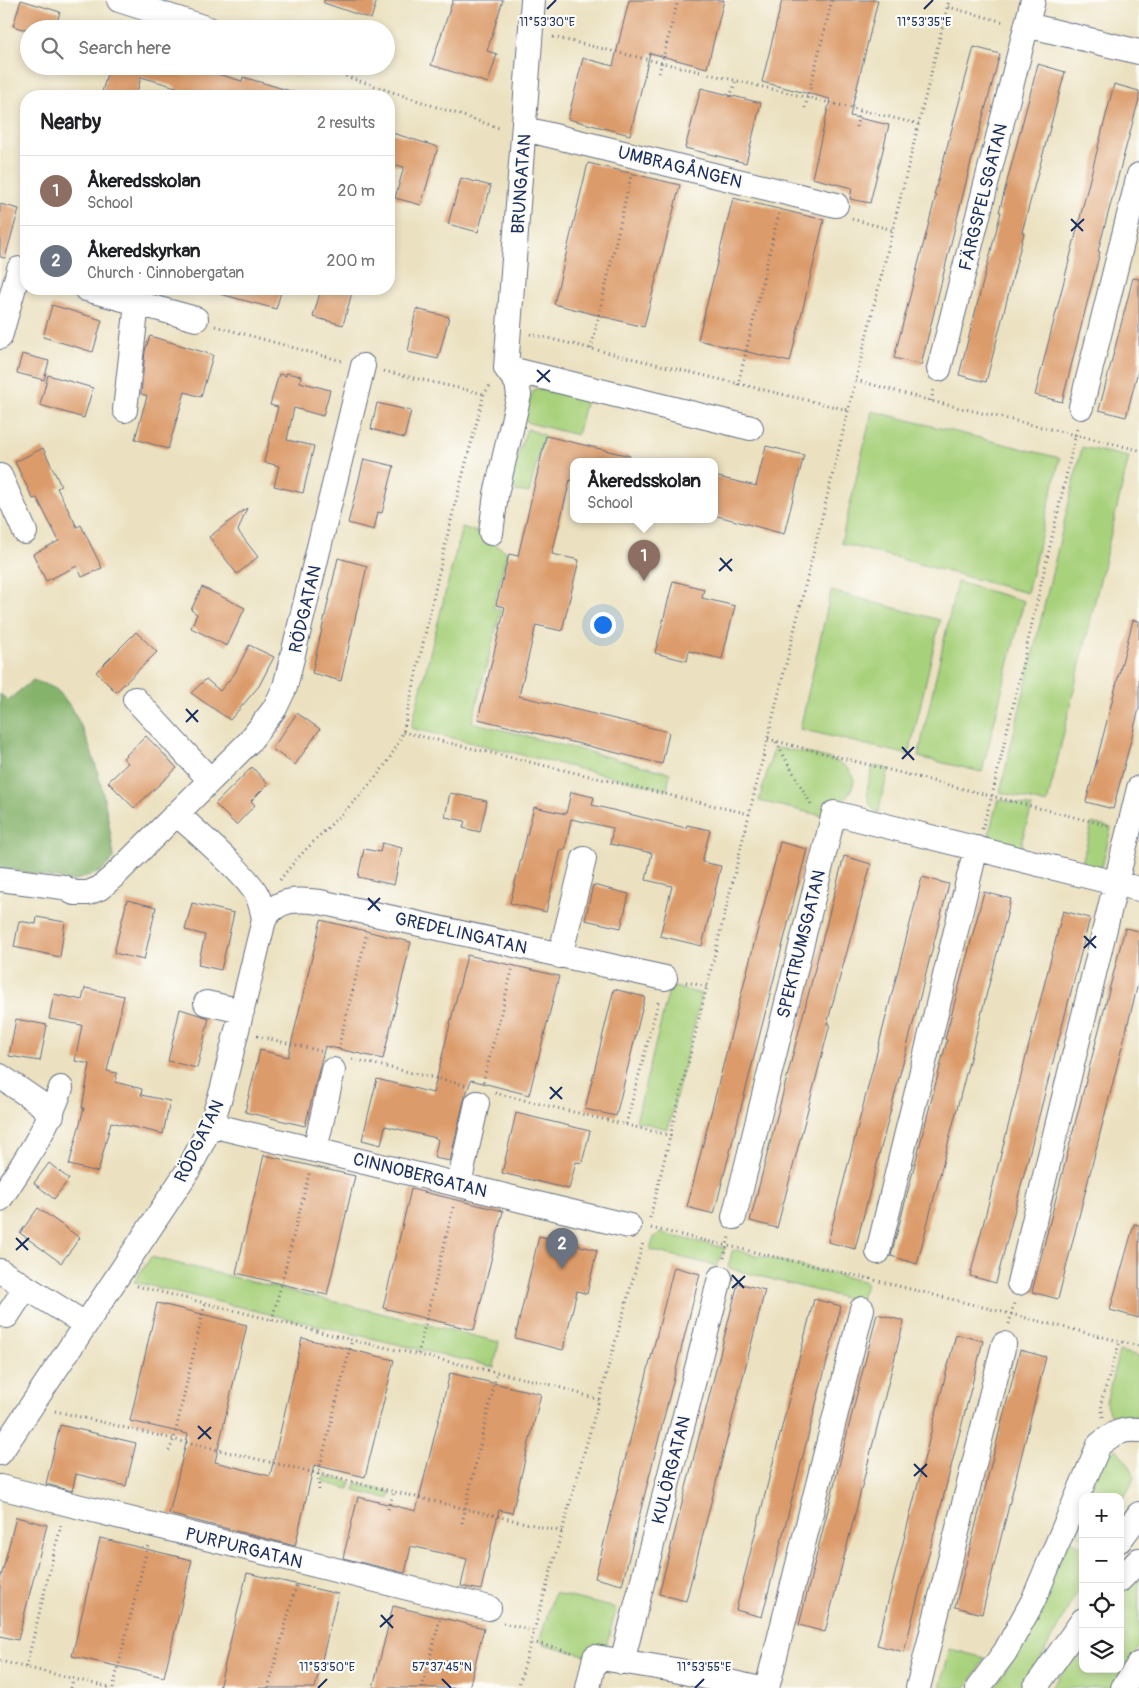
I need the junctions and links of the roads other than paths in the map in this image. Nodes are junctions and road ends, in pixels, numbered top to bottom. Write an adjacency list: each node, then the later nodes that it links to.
1 (119, 0): 4 (street)
2 (533, 0): 7 (street, BRUNGATAN)
3 (1033, 0): 5 (street, FÄRGSPELSGATAN)
4 (181, 20)
5 (1027, 25): 6 (street); 17 (street, FÄRGSPELSGATAN)
6 (1139, 52)
7 (525, 129): 9 (street, UMBRAGÅNGEN); 16 (street, BRUNGATAN)
8 (1139, 175): 18 (street)
9 (836, 205)
10 (15, 268): 14 (street)
11 (108, 295): 12 (street)
12 (137, 303): 13 (street); 19 (street)
13 (196, 319)
14 (0, 337)
15 (363, 366): 25 (street, RÖDGATAN)
16 (506, 368): 20 (street); 23 (street)
17 (939, 369)
18 (1082, 408)
19 (125, 410)
20 (751, 428)
21 (0, 476): 22 (street)
22 (25, 532)
23 (491, 533)
24 (135, 699): 25 (street)
25 (210, 780): 27 (street, RÖDGATAN)
26 (1139, 788): 31 (street)
27 (177, 814): 30 (street, RÖDGATAN); 33 (street, RÖDGATAN)
28 (976, 848): 31 (street); 47 (street, SPEKTRUMSGATAN); 49 (street)
29 (584, 859): 34 (street)
30 (0, 879)
31 (1116, 883): 32 (street); 52 (street)
32 (1139, 889)
33 (264, 920): 34 (street, GREDELINGATAN); 37 (street, RÖDGATAN)
34 (560, 956): 35 (street, GREDELINGATAN)
35 (665, 978)
36 (206, 1003): 37 (street)
37 (240, 1021): 43 (street, RÖDGATAN)
38 (335, 1062): 44 (street)
39 (0, 1076): 42 (street)
40 (61, 1088): 42 (street)
41 (479, 1096): 45 (street)
42 (52, 1115): 46 (street)
43 (211, 1125): 44 (street, CINNOBERGATAN); 56 (street, RÖDGATAN)
44 (315, 1150): 45 (street, CINNOBERGATAN)
45 (459, 1184): 48 (street, CINNOBERGATAN)
46 (0, 1199)
47 (734, 1217)
48 (638, 1227)
49 (878, 1252)
50 (0, 1270): 53 (street)
51 (720, 1278): 67 (street, KULÖRGATAN)
52 (1019, 1283)
53 (26, 1287): 55 (street); 56 (street)
54 (862, 1309): 71 (street)
55 (7, 1316)
56 (86, 1324): 59 (street, RÖDGATAN)
57 (1004, 1344): 72 (street)
58 (1139, 1430): 73 (street)
59 (0, 1453)
60 (0, 1486): 65 (street, PURPURGATAN)
61 (1139, 1514): 62 (street)
62 (1121, 1538)
63 (1139, 1560): 64 (street)
64 (1124, 1576)
65 (489, 1608)
66 (1079, 1626): 74 (street)
67 (622, 1662): 69 (street); 70 (street)
68 (1139, 1664): 75 (street)
69 (588, 1688)
70 (756, 1688)
71 (767, 1688)
72 (918, 1688)
73 (978, 1688)
74 (1035, 1688)
75 (1122, 1688)

